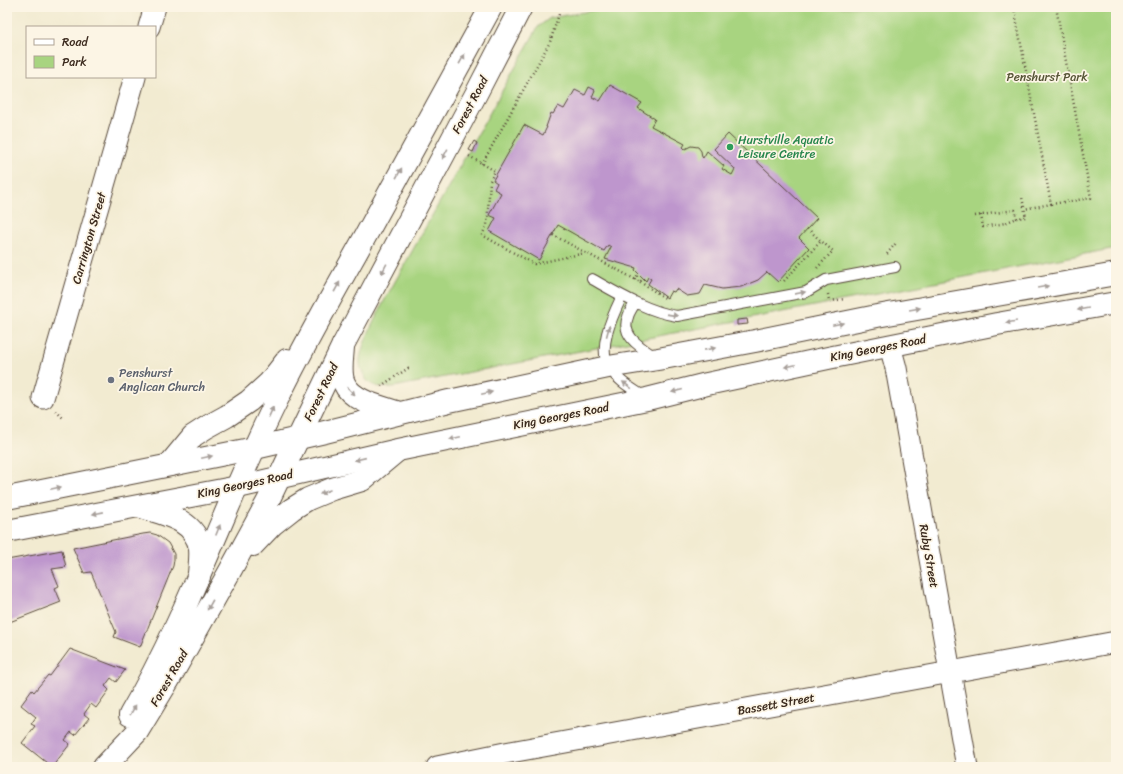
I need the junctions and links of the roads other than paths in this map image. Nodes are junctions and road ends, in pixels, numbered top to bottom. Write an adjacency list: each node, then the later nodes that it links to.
1 (154, 7): 4 (street)
2 (491, 7): 12 (main road, Forest Road, one-way to 2)
3 (521, 7): 13 (main road, Forest Road, one-way to 13)
4 (149, 26)
5 (135, 78): 17 (street, Carrington Street)
6 (895, 267): 10 (lane, one-way to 6)
7 (1116, 274): 15 (main road, one-way to 7)
8 (592, 279): 9 (lane)
9 (622, 296): 10 (lane); 16 (lane, one-way to 9)
10 (635, 303): 15 (lane)
11 (1116, 303): 14 (main road, King Georges Road, one-way to 14)
12 (318, 321): 21 (main road, Forest Road, one-way to 12); 23 (main road)
13 (344, 345): 19 (main road, one-way to 19); 20 (main road, Forest Road)
14 (890, 346): 18 (main road, King Georges Road, one-way to 18); 32 (street, Ruby Street)
15 (658, 359): 16 (main road)
16 (608, 367): 18 (lane, one-way to 16); 19 (main road, one-way to 16)
17 (43, 398)
18 (647, 399): 22 (main road, King Georges Road, one-way to 22)
19 (400, 413): 20 (main road)
20 (298, 438): 21 (main road); 24 (main road, Forest Road)
21 (255, 448): 23 (main road, one-way to 21); 25 (main road, Forest Road)
22 (398, 450): 24 (main road, King Georges Road, one-way to 24); 29 (main road, one-way to 29)
23 (169, 465): 26 (main road, one-way to 23)
24 (279, 478): 25 (main road, King Georges Road); 29 (main road, Forest Road)
25 (238, 487): 27 (main road, King Georges Road); 30 (main road, Forest Road, one-way to 25)
26 (7, 498)
27 (136, 506): 28 (main road, King Georges Road, one-way to 28); 30 (main road)
28 (7, 531)
29 (230, 571): 34 (main road, Forest Road, one-way to 34)
30 (199, 577): 33 (main road, Forest Road, one-way to 30)
31 (1116, 642): 32 (street, Bassett Street)
32 (950, 673): 35 (street, Bassett Street); 36 (street, Ruby Street)
33 (97, 767)
34 (104, 767)
35 (437, 767)
36 (967, 767)

